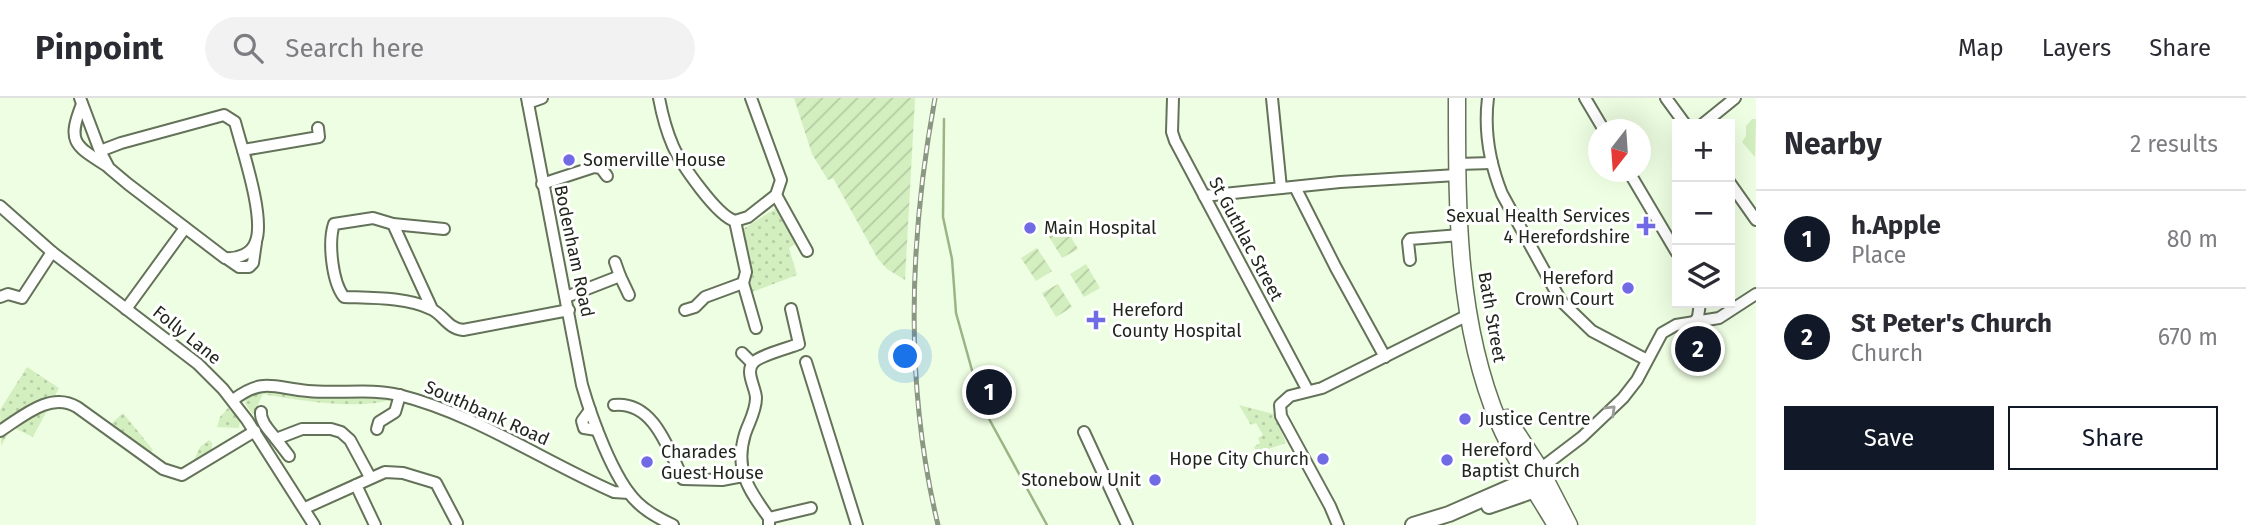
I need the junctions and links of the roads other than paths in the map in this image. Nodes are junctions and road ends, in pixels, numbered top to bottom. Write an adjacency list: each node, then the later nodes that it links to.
1 (542, 98): 12 (street)
2 (659, 98): 32 (street)
3 (751, 98): 28 (street)
4 (1173, 98): 29 (street, St Guthlac Street)
5 (1272, 98): 26 (street)
6 (1457, 98): 21 (highway, Bath Street)
7 (1488, 98): 19 (street)
8 (1585, 98): 13 (street)
9 (1666, 98): 14 (street)
10 (1735, 98): 15 (street)
11 (81, 101): 18 (street); 20 (street)
12 (528, 101): 24 (street, Bodenham Road)
13 (1597, 119)
14 (1681, 119)
15 (1709, 119)
16 (319, 137): 17 (street)
17 (243, 150): 18 (street); 34 (street)
18 (100, 151): 20 (street)
19 (1492, 163): 21 (street); 59 (street)
20 (109, 168): 34 (street)
21 (1457, 169): 25 (street); 36 (highway, Bath Street)
22 (607, 176): 24 (street)
23 (1635, 182): 37 (street)
24 (542, 184): 47 (street, Bodenham Road)
25 (1296, 187): 26 (street); 58 (street)
26 (1281, 188): 29 (street)
27 (1735, 190): 31 (street)
28 (776, 195): 32 (street); 39 (street)
29 (1204, 196): 62 (street, St Guthlac Street)
30 (0, 206): 38 (street, Folly Lane)
31 (1756, 220)
32 (735, 221): 43 (street)
33 (393, 224): 35 (street); 50 (street); 50 (street)
34 (185, 228): 49 (street)
35 (444, 229)
36 (1460, 235): 40 (street); 54 (highway, Bath Street)
37 (1672, 245)
38 (52, 251): 46 (street); 49 (street, Folly Lane)
39 (807, 251)
40 (1410, 260)
41 (615, 262): 42 (street)
42 (620, 276): 45 (street); 47 (street)
43 (743, 283): 53 (street); 56 (street)
44 (1756, 294): 55 (street)
45 (629, 295)
46 (0, 297)
47 (566, 297): 52 (street, Bodenham Road)
48 (1699, 308): 55 (street)
49 (126, 309): 64 (street, Folly Lane)
50 (432, 309): 52 (street)
51 (792, 309): 60 (street)
52 (569, 310): 76 (street, Bodenham Road)
53 (685, 310)
54 (1468, 315): 58 (street); 80 (highway, Bath Street)
55 (1694, 323): 59 (street)
56 (756, 328)
57 (742, 353): 60 (street)
58 (1385, 357): 62 (street)
59 (1647, 360): 80 (street, one-way to 59)
60 (753, 362): 77 (street)
61 (806, 362): 92 (street)
62 (1308, 391): 94 (street)
63 (400, 395): 64 (street, Southbank Road); 69 (street); 82 (street, Southbank Road)
64 (233, 400): 71 (street, Folly Lane)
65 (614, 405): 79 (street)
66 (261, 412): 73 (street)
67 (326, 417): 68 (street)
68 (325, 429): 73 (street); 78 (street)
69 (377, 429)
70 (0, 431): 71 (street)
71 (255, 431): 84 (street, Folly Lane)
72 (1084, 432): 93 (street)
73 (276, 439): 74 (street)
74 (289, 456)
75 (702, 467): 79 (street)
76 (620, 475): 82 (street); 83 (street, Bodenham Road)
77 (743, 476): 79 (street); 87 (street)
78 (370, 477): 81 (street); 86 (street)
79 (701, 480)
80 (1538, 481): 88 (main road); 96 (highway); 97 (highway)
81 (356, 485): 84 (street); 91 (street)
82 (601, 486): 83 (street, Southbank Road)
83 (629, 494): 89 (street, Southbank Road)
84 (305, 508): 90 (street, Folly Lane)
85 (811, 508): 87 (street)
86 (450, 519)
87 (769, 522)
88 (1429, 523): 95 (main road)
89 (667, 524)
90 (314, 525)
91 (375, 525)
92 (857, 525)
93 (1127, 525)
94 (1338, 525)
95 (1413, 525)
96 (1556, 525)
97 (1569, 525)

